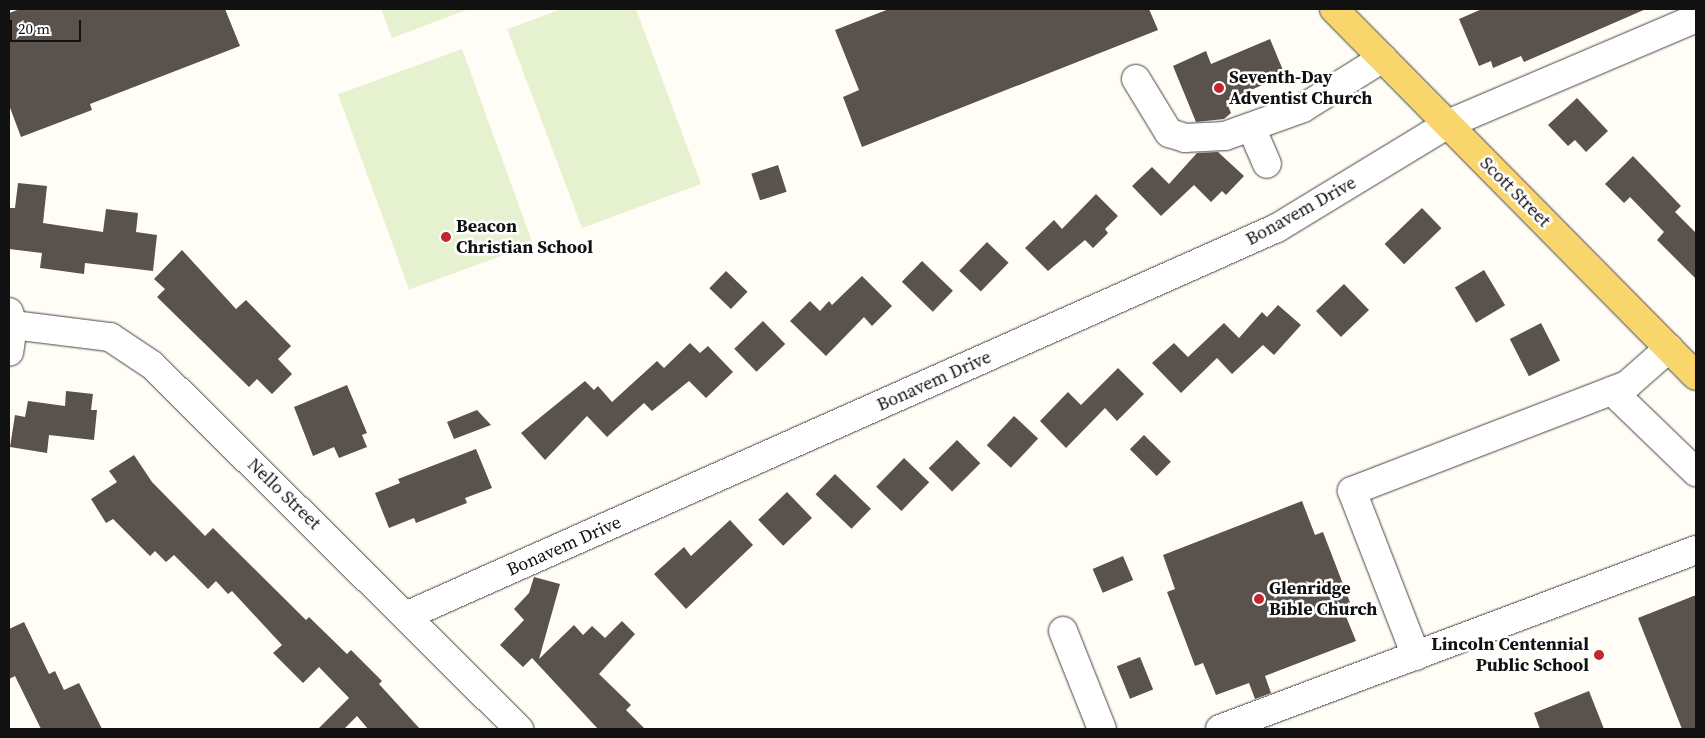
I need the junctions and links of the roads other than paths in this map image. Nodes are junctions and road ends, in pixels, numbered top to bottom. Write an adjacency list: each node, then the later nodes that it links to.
1 (1334, 9): 3 (main road, Scott Street)
2 (1696, 18): 5 (street, Bonavem Drive)
3 (1383, 58): 5 (main road, Scott Street); 6 (street)
4 (1136, 79): 6 (street)
5 (1448, 124): 9 (main road, Scott Street); 15 (street, Bonavem Drive)
6 (1251, 127): 7 (street)
7 (1267, 164)
8 (11, 319): 10 (street); 15 (street, Nello Street)
9 (1669, 348): 11 (main road, Scott Street); 12 (street)
10 (9, 352)
11 (1696, 376)
12 (1612, 391): 13 (street); 17 (street)
13 (1696, 472)
14 (1696, 550): 17 (street)
15 (408, 615): 18 (street, Nello Street)
16 (1063, 631): 19 (street)
17 (1416, 656): 20 (street)
18 (520, 729)
19 (1102, 729)
20 (1220, 729)

